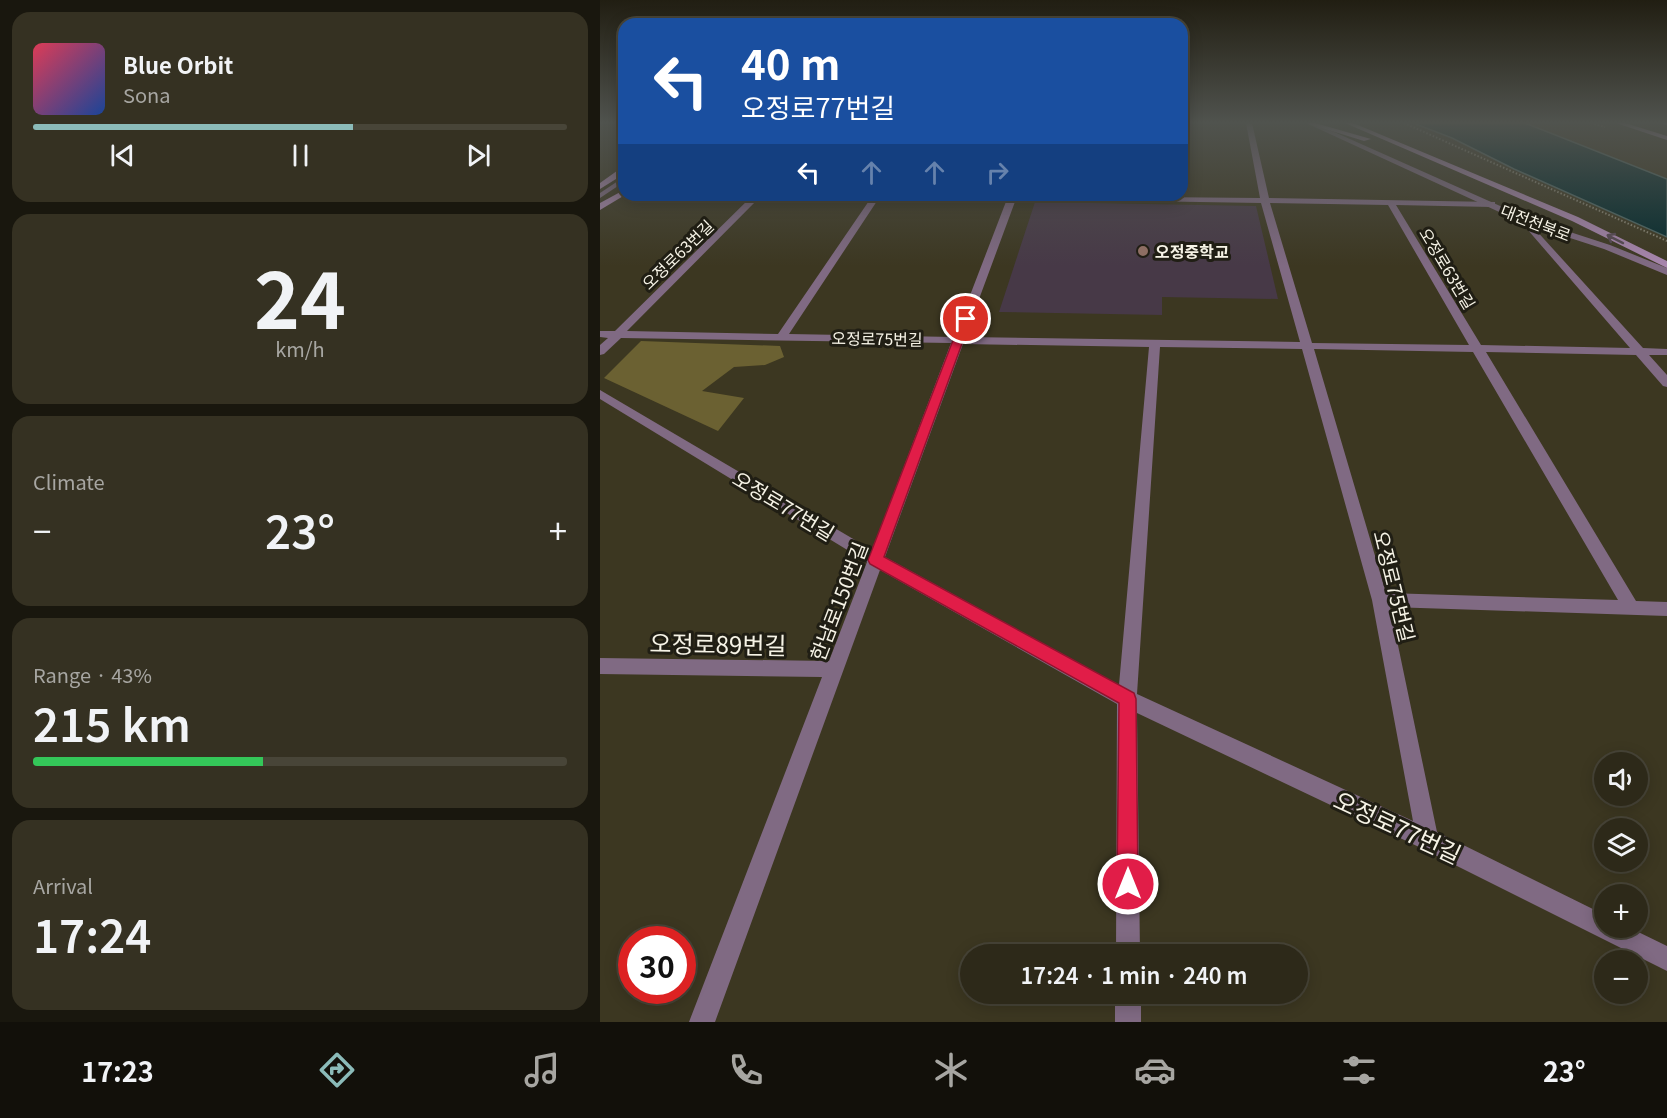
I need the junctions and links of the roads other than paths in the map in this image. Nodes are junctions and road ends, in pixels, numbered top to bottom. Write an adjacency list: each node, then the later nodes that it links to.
1 (1259, 171): 13 (street)
2 (1417, 171): 15 (street, 대전천북로)
3 (1461, 171): 18 (main road, one-way to 3)
4 (618, 174): 6 (main road)
5 (618, 183): 8 (lane)
6 (600, 187)
7 (618, 195): 16 (main road)
8 (600, 196)
9 (1188, 198): 13 (street, 오정로63번길)
10 (752, 201): 21 (street, 오정로63번길)
11 (873, 201): 22 (street)
12 (1010, 201): 23 (street, 한남로150번길)
13 (1265, 201): 14 (street, 오정로63번길); 25 (street)
14 (1391, 203): 15 (street, 오정로63번길); 26 (street, 오정로63번길)
15 (1492, 204): 17 (street, 대전천북로)
16 (600, 207)
17 (1524, 220): 19 (street, 대전천북로); 28 (street)
18 (1667, 265)
19 (1667, 272)
20 (600, 334): 21 (street, 오정로75번길)
21 (616, 334): 22 (street, 오정로75번길); 27 (street, 오정로63번길)
22 (781, 337): 23 (street, 오정로75번길)
23 (958, 340): 24 (street, 오정로75번길); 32 (street, 한남로150번길)
24 (1155, 343): 25 (street, 오정로75번길); 38 (street)
25 (1307, 346): 26 (street, 오정로75번길); 33 (street, 오정로75번길)
26 (1480, 349): 28 (street, 오정로75번길); 34 (street)
27 (600, 352)
28 (1641, 352): 29 (street, 오정로75번길); 30 (street)
29 (1667, 352)
30 (1667, 383)
31 (600, 394): 32 (street, 오정로77번길)
32 (876, 560): 37 (street, 한남로150번길); 38 (street, 오정로77번길)
33 (1380, 600): 34 (street); 39 (street, 오정로75번길)
34 (1631, 608): 35 (street)
35 (1667, 609)
36 (600, 666): 37 (street, 오정로89번길)
37 (835, 669): 43 (street, 한남로150번길)
38 (1127, 699): 39 (street, 오정로77번길); 40 (street)
39 (1427, 839): 41 (street, 오정로77번길)
40 (1128, 944)
41 (1667, 959)
42 (1128, 1004): 44 (street)
43 (702, 1022)
44 (1128, 1022)

